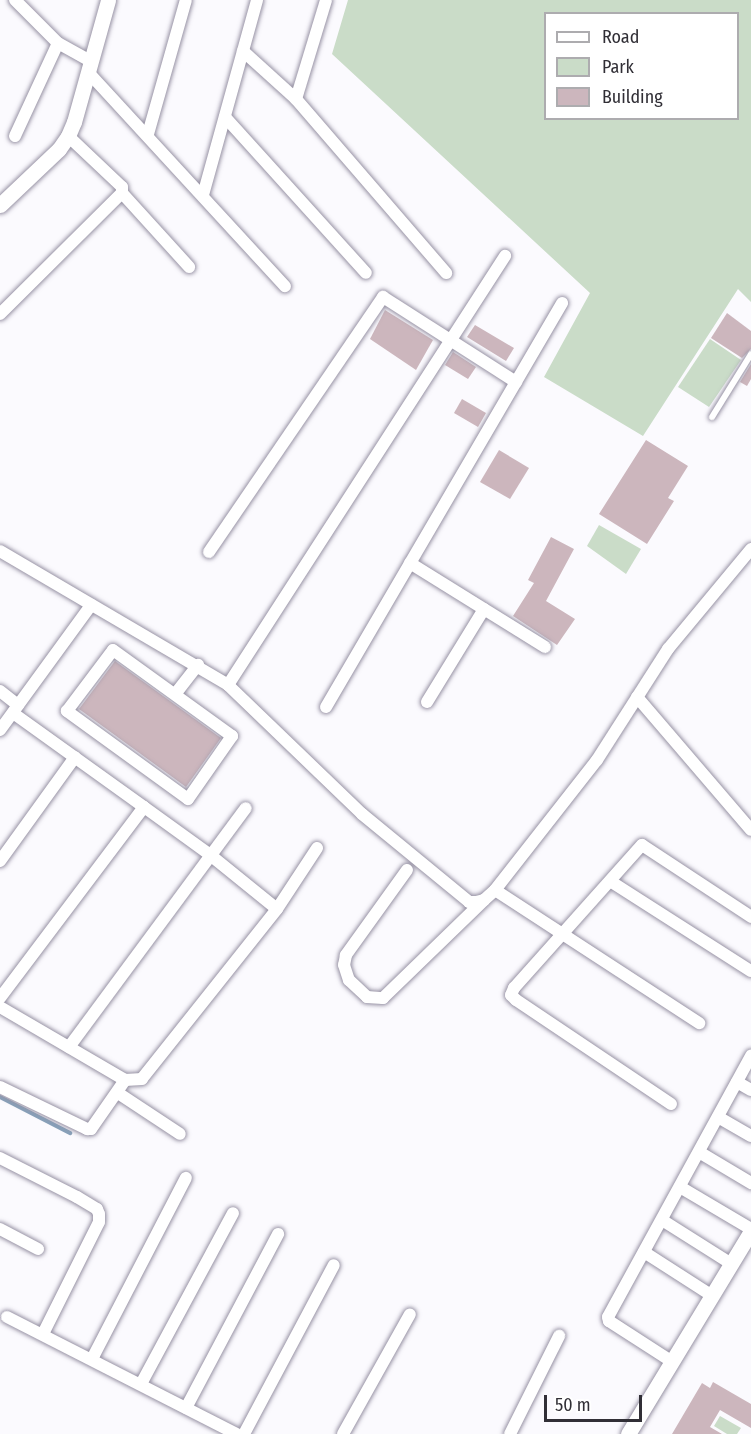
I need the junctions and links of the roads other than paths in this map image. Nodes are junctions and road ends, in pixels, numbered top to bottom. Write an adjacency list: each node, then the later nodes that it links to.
1 (15, 0): 6 (street)
2 (108, 0): 8 (street)
3 (186, 0): 11 (street)
4 (256, 0): 7 (street)
5 (326, 0): 9 (street)
6 (58, 43): 8 (street); 12 (street)
7 (243, 51): 9 (street); 10 (street)
8 (89, 66): 11 (street); 13 (street)
9 (296, 99): 20 (street)
10 (225, 117): 15 (street); 19 (street)
11 (148, 134): 15 (street)
12 (15, 136)
13 (68, 136): 14 (street); 16 (street)
14 (122, 193): 18 (street); 23 (street)
15 (202, 195): 21 (street)
16 (0, 205)
17 (505, 256): 24 (street)
18 (189, 267)
19 (366, 273)
20 (446, 273)
21 (285, 286)
22 (562, 303): 26 (street)
23 (0, 314)
24 (450, 340): 26 (street); 30 (street); 36 (street)
25 (751, 354): 27 (lane)
26 (516, 382): 31 (street)
27 (712, 417)
28 (751, 549): 39 (street)
29 (0, 551): 32 (street)
30 (209, 552)
31 (410, 563): 33 (street); 41 (street)
32 (91, 605): 35 (street); 42 (street)
33 (484, 609): 34 (street); 40 (street)
34 (545, 647)
35 (198, 665): 36 (street); 38 (street)
36 (228, 684): 54 (street)
37 (0, 691): 42 (street)
38 (176, 693): 38 (street)
39 (637, 697): 47 (street); 53 (street)
40 (427, 702)
41 (326, 707)
42 (16, 709): 43 (street); 44 (street)
43 (0, 730)
44 (75, 757): 45 (street); 50 (street)
45 (144, 807): 49 (street); 59 (street)
46 (246, 808): 49 (street)
47 (751, 830)
48 (317, 848): 55 (street)
49 (209, 854): 55 (street); 62 (street)
50 (0, 861)
51 (407, 870): 54 (street)
52 (610, 881): 56 (street); 57 (street); 58 (street)
53 (495, 890): 54 (street); 57 (street)
54 (484, 900)
55 (277, 909): 64 (street)
56 (751, 917)
57 (562, 933): 61 (street); 69 (street)
58 (751, 972)
59 (0, 998)
60 (0, 1007): 62 (street)
61 (699, 1023)
62 (69, 1047): 64 (street)
63 (751, 1056): 65 (street)
64 (125, 1080): 68 (street)
65 (737, 1082): 67 (street); 70 (street)
66 (0, 1087): 68 (street)
67 (751, 1090)
68 (118, 1093): 71 (street)
69 (671, 1104)
70 (718, 1117): 72 (street); 73 (street)
71 (180, 1134)
72 (751, 1136)
73 (699, 1152): 76 (street); 77 (street)
74 (0, 1158): 90 (street)
75 (186, 1178): 92 (street)
76 (751, 1182)
77 (680, 1187): 79 (street); 81 (street)
78 (233, 1213): 94 (street)
79 (662, 1220): 84 (street); 85 (street)
80 (0, 1229): 83 (street)
81 (751, 1230): 85 (street)
82 (278, 1233): 95 (street)
83 (38, 1249)
84 (644, 1252): 87 (street); 93 (street)
85 (730, 1263): 87 (street)
86 (334, 1265): 97 (street)
87 (711, 1294): 93 (street)
88 (410, 1314): 98 (street)
89 (8, 1317): 90 (street)
90 (43, 1334): 92 (street)
91 (559, 1336): 99 (street)
92 (92, 1359): 94 (street)
93 (671, 1361): 100 (street)
94 (141, 1384): 95 (street)
95 (186, 1407): 96 (street)
96 (237, 1434)
97 (244, 1434)
98 (343, 1434)
99 (510, 1434)
100 (628, 1434)

